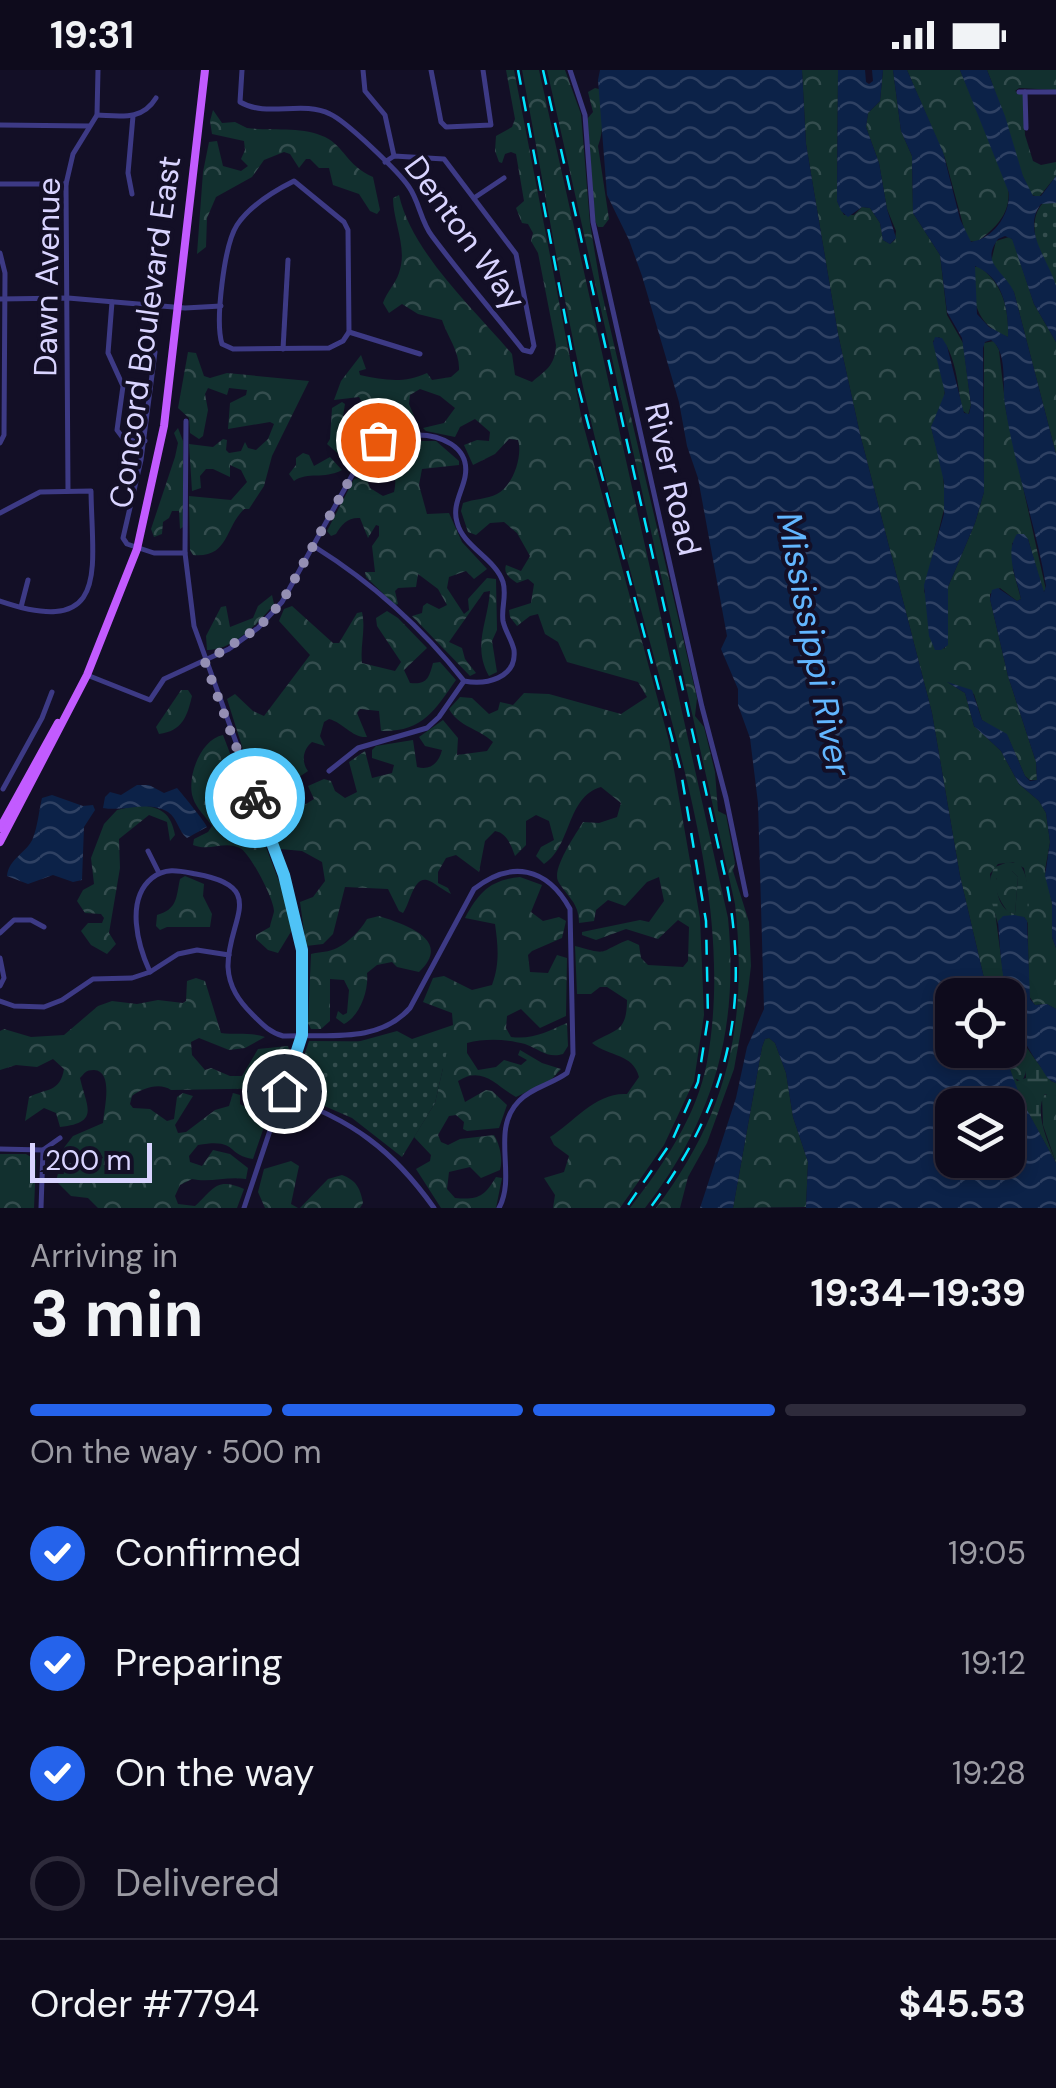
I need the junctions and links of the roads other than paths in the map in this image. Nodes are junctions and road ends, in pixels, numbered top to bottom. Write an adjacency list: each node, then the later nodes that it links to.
1 (98, 70): 10 (street, Dawn Avenue)
2 (205, 70): 28 (main road, Concord Boulevard East)
3 (242, 70): 16 (street, Denton Way)
4 (363, 70): 15 (street)
5 (431, 70): 6 (street)
6 (483, 70)
7 (570, 70): 58 (street, River Road)
8 (1056, 92): 14 (street)
9 (156, 98): 11 (street)
10 (96, 115): 11 (street); 13 (street, Dawn Avenue)
11 (133, 116): 20 (street)
12 (0, 126): 13 (street)
13 (89, 126): 19 (street, Dawn Avenue)
14 (1026, 128)
15 (394, 156): 16 (street); 21 (street)
16 (385, 162): 21 (street, Denton Way)
17 (504, 178): 21 (street)
18 (0, 184): 19 (street)
19 (66, 184): 24 (street, Dawn Avenue)
20 (132, 194)
21 (474, 198)
22 (0, 253): 25 (street)
23 (288, 260): 30 (street)
24 (68, 298): 25 (street); 26 (street); 39 (street, Dawn Avenue)
25 (2, 300): 33 (street)
26 (112, 302): 28 (street); 37 (street)
27 (221, 306): 28 (street); 29 (street); 30 (street)
28 (180, 308): 35 (main road, Concord Boulevard East)
29 (349, 332): 30 (street); 32 (street)
30 (283, 349)
31 (156, 352): 34 (street)
32 (420, 354)
33 (3, 356): 38 (street)
34 (149, 407): 35 (street); 37 (street)
35 (166, 409): 42 (main road, Concord Boulevard East)
36 (186, 421): 43 (street)
37 (144, 441): 42 (street)
38 (0, 443)
39 (68, 491): 40 (street); 46 (street)
40 (0, 513)
41 (315, 547): 47 (street); 49 (street); 49 (street)
42 (137, 550): 43 (street); 48 (main road, Concord Boulevard East)
43 (186, 553): 47 (street)
44 (28, 580): 46 (street)
45 (0, 601): 46 (street)
46 (20, 607)
47 (205, 662): 48 (street); 66 (street)
48 (87, 675): 53 (main road, Concord Boulevard East)
49 (464, 682): 51 (street)
50 (52, 692): 52 (street)
51 (329, 771)
52 (2, 788): 53 (street)
53 (20, 798): 54 (main road); 55 (main road)
54 (0, 828)
55 (0, 842)
56 (148, 852): 57 (street)
57 (159, 873): 61 (street); 63 (street)
58 (746, 896)
59 (44, 926): 60 (street)
60 (0, 933)
61 (230, 955): 63 (street); 66 (street)
62 (0, 958): 64 (street)
63 (150, 972): 65 (street)
64 (0, 986)
65 (0, 1002)
66 (302, 1035): 67 (street); 74 (street)
67 (283, 1096): 72 (street); 73 (street)
68 (60, 1138): 70 (street)
69 (0, 1149): 70 (street)
70 (43, 1150): 71 (street)
71 (41, 1208)
72 (244, 1208)
73 (434, 1208)
74 (499, 1208)

